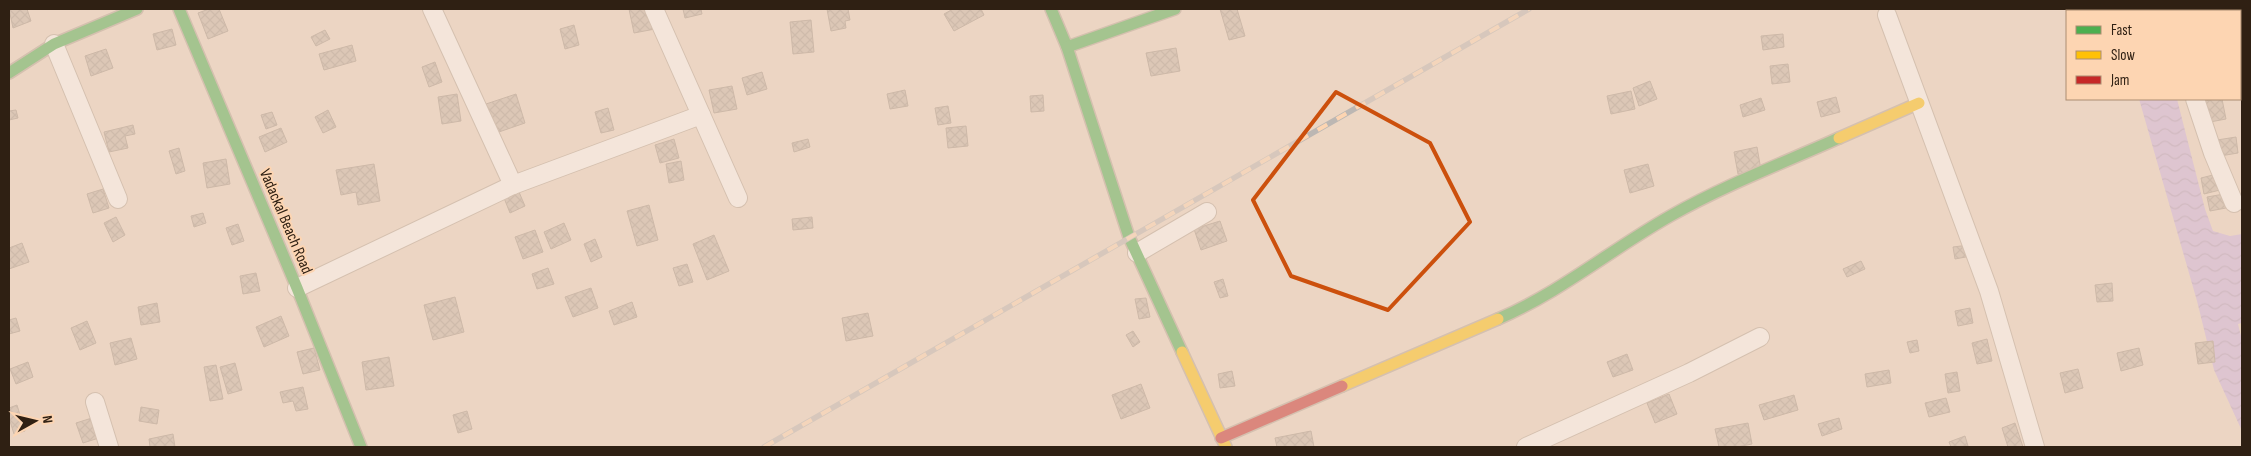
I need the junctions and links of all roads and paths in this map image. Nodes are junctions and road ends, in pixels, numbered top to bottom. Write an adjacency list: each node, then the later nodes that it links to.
1 (137, 9): 8 (street)
2 (179, 9): 20 (street, Vadackal Beach Road)
3 (432, 9): 14 (street)
4 (654, 9): 13 (street)
5 (1051, 9): 9 (street)
6 (1175, 9): 9 (street)
7 (1887, 15): 12 (street)
8 (54, 44): 10 (street); 16 (street)
9 (1067, 47): 19 (street)
10 (9, 72)
11 (2195, 100): 17 (street)
12 (1919, 102): 23 (street); 27 (street)
13 (701, 116): 14 (street); 15 (street)
14 (513, 185): 20 (street)
15 (738, 198)
16 (118, 199)
17 (2234, 203)
18 (1207, 212): 19 (street)
19 (1137, 254): 23 (street)
20 (297, 288): 25 (street, Vadackal Beach Road)
21 (1760, 337): 26 (street)
22 (95, 402): 24 (street)
23 (1223, 443)
24 (109, 447)
25 (361, 447)
26 (1526, 447)
27 (2035, 447)

